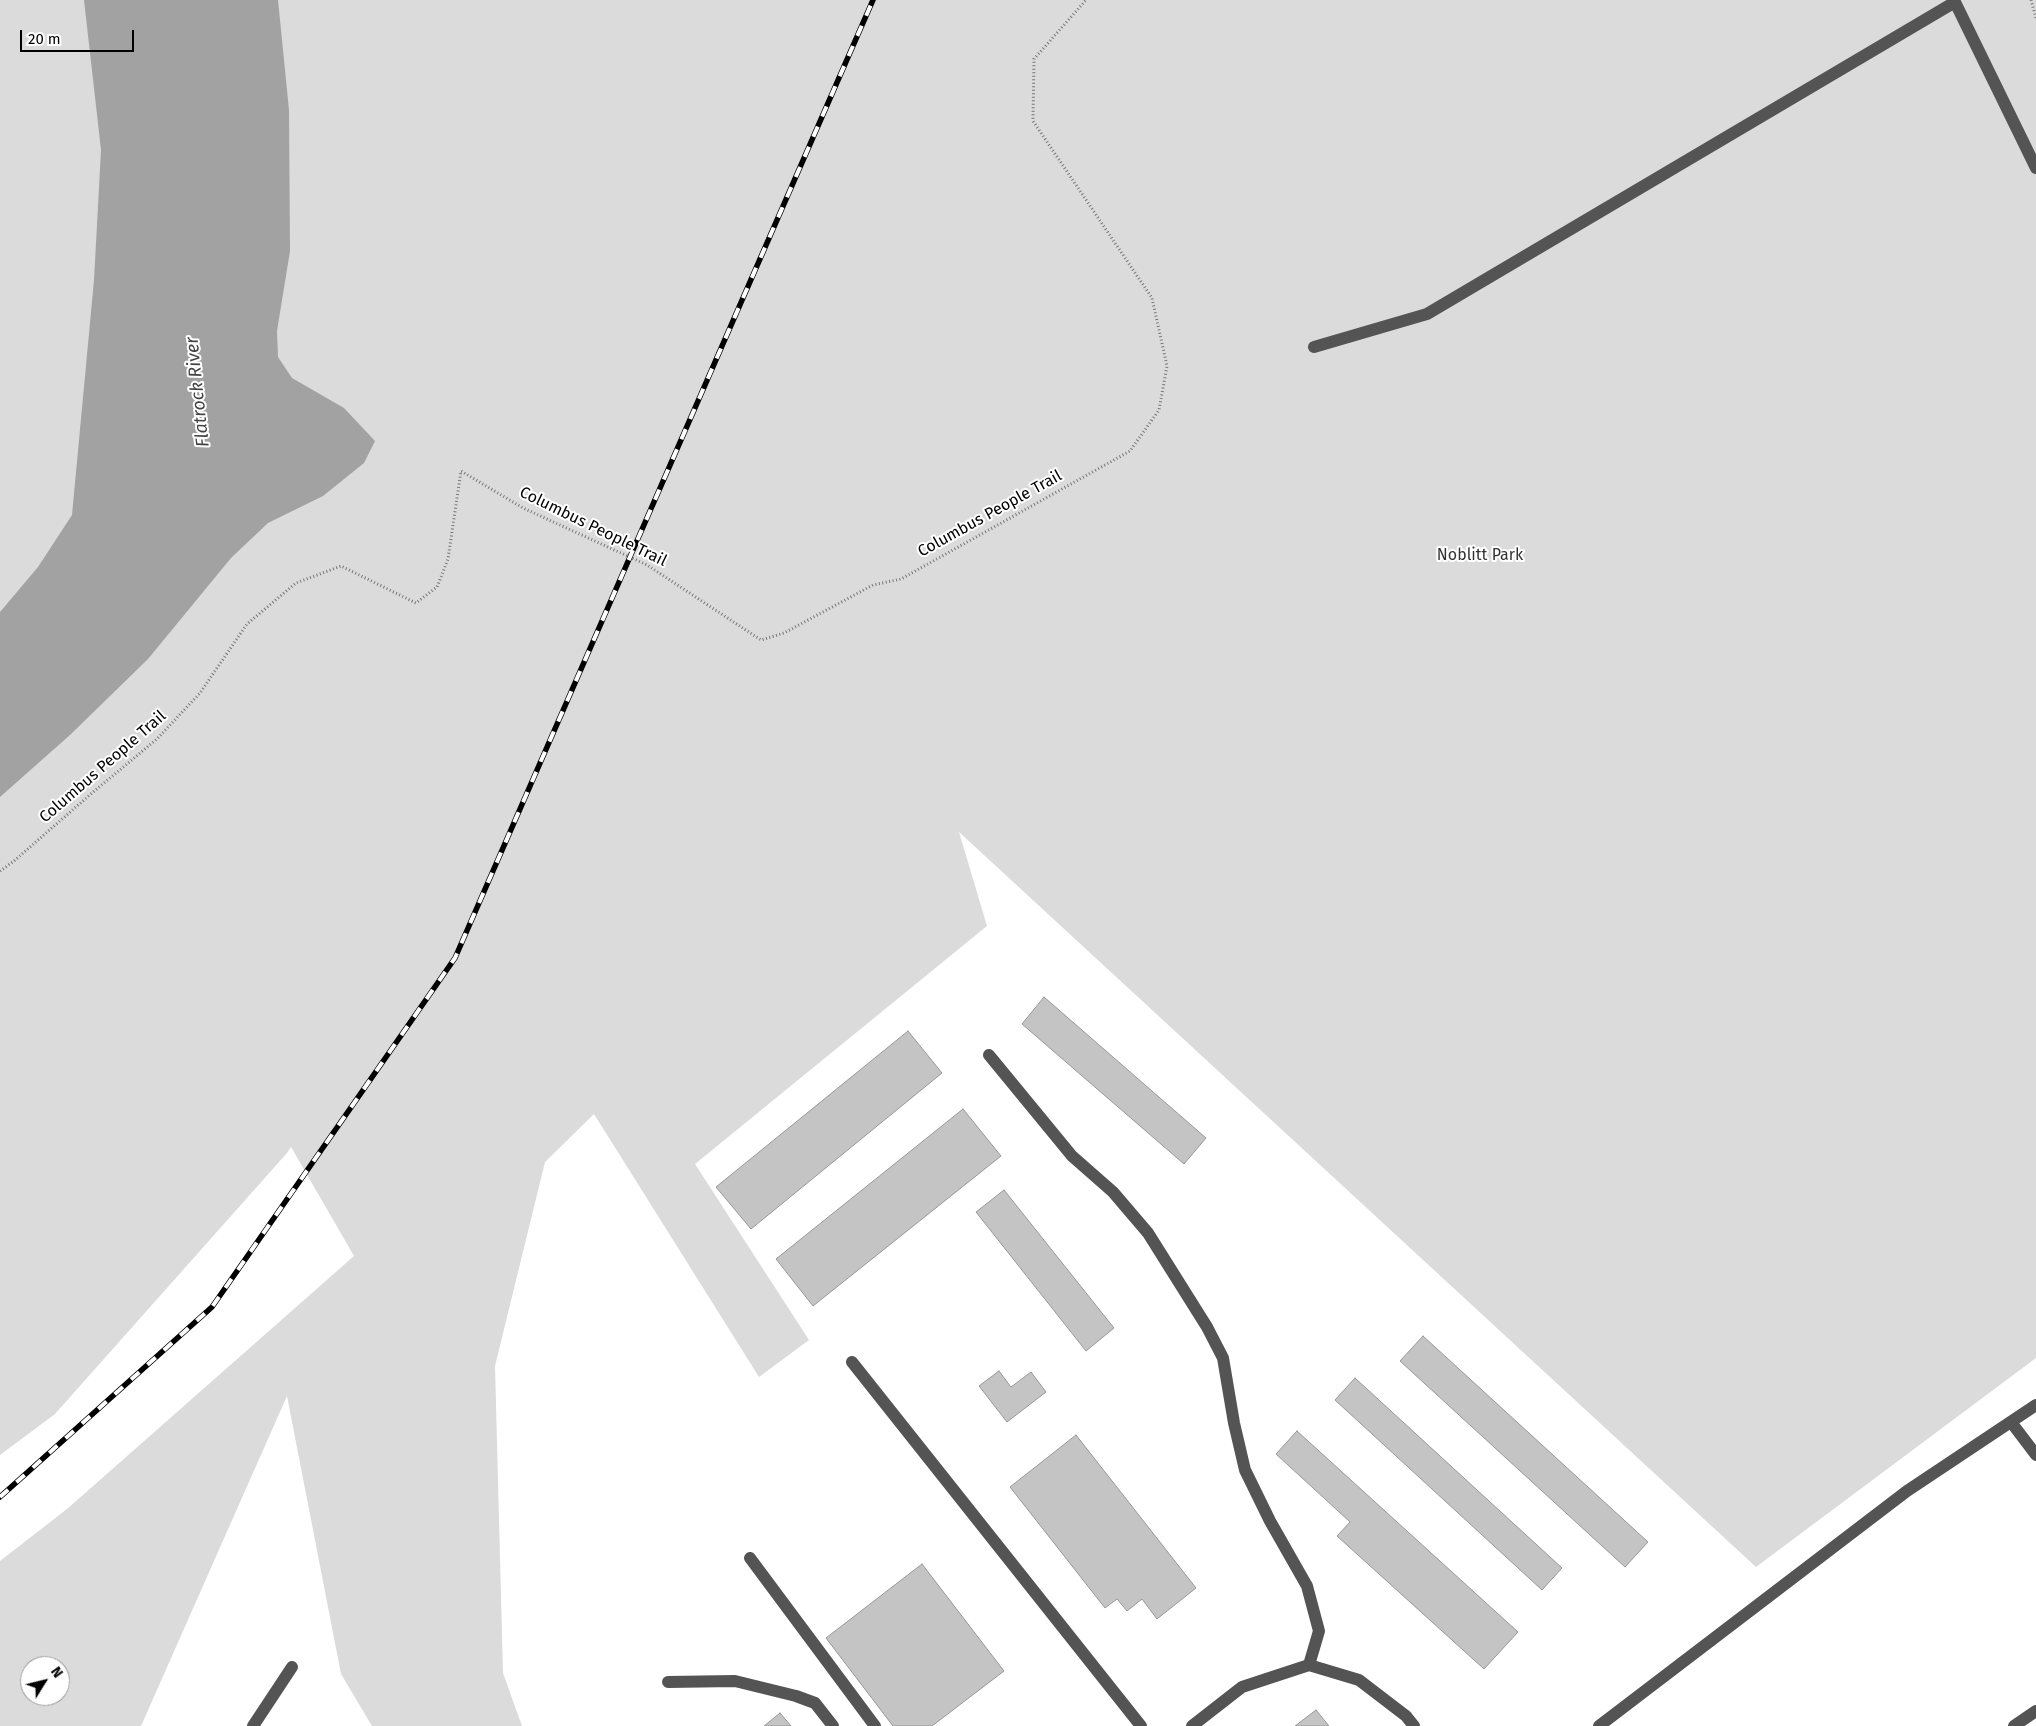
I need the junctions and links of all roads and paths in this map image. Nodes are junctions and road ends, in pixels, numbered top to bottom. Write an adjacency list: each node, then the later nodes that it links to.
1 (1086, 0): 7 (path, Columbus People Trail)
2 (2031, 0): 4 (path)
3 (1954, 1): 5 (street); 6 (street)
4 (2036, 18)
5 (2036, 168)
6 (1314, 347)
7 (0, 871)
8 (989, 1055): 14 (street)
9 (852, 1362): 21 (street)
10 (2036, 1405): 11 (street)
11 (2011, 1422): 12 (street); 24 (street)
12 (2036, 1455)
13 (750, 1558): 20 (street)
14 (1309, 1665): 22 (street); 23 (street)
15 (292, 1667): 18 (street)
16 (668, 1682): 19 (street)
17 (2036, 1711): 25 (street)
18 (253, 1726)
19 (833, 1726)
20 (875, 1726)
21 (1141, 1726)
22 (1192, 1726)
23 (1414, 1726)
24 (1598, 1726)
25 (2014, 1726)

